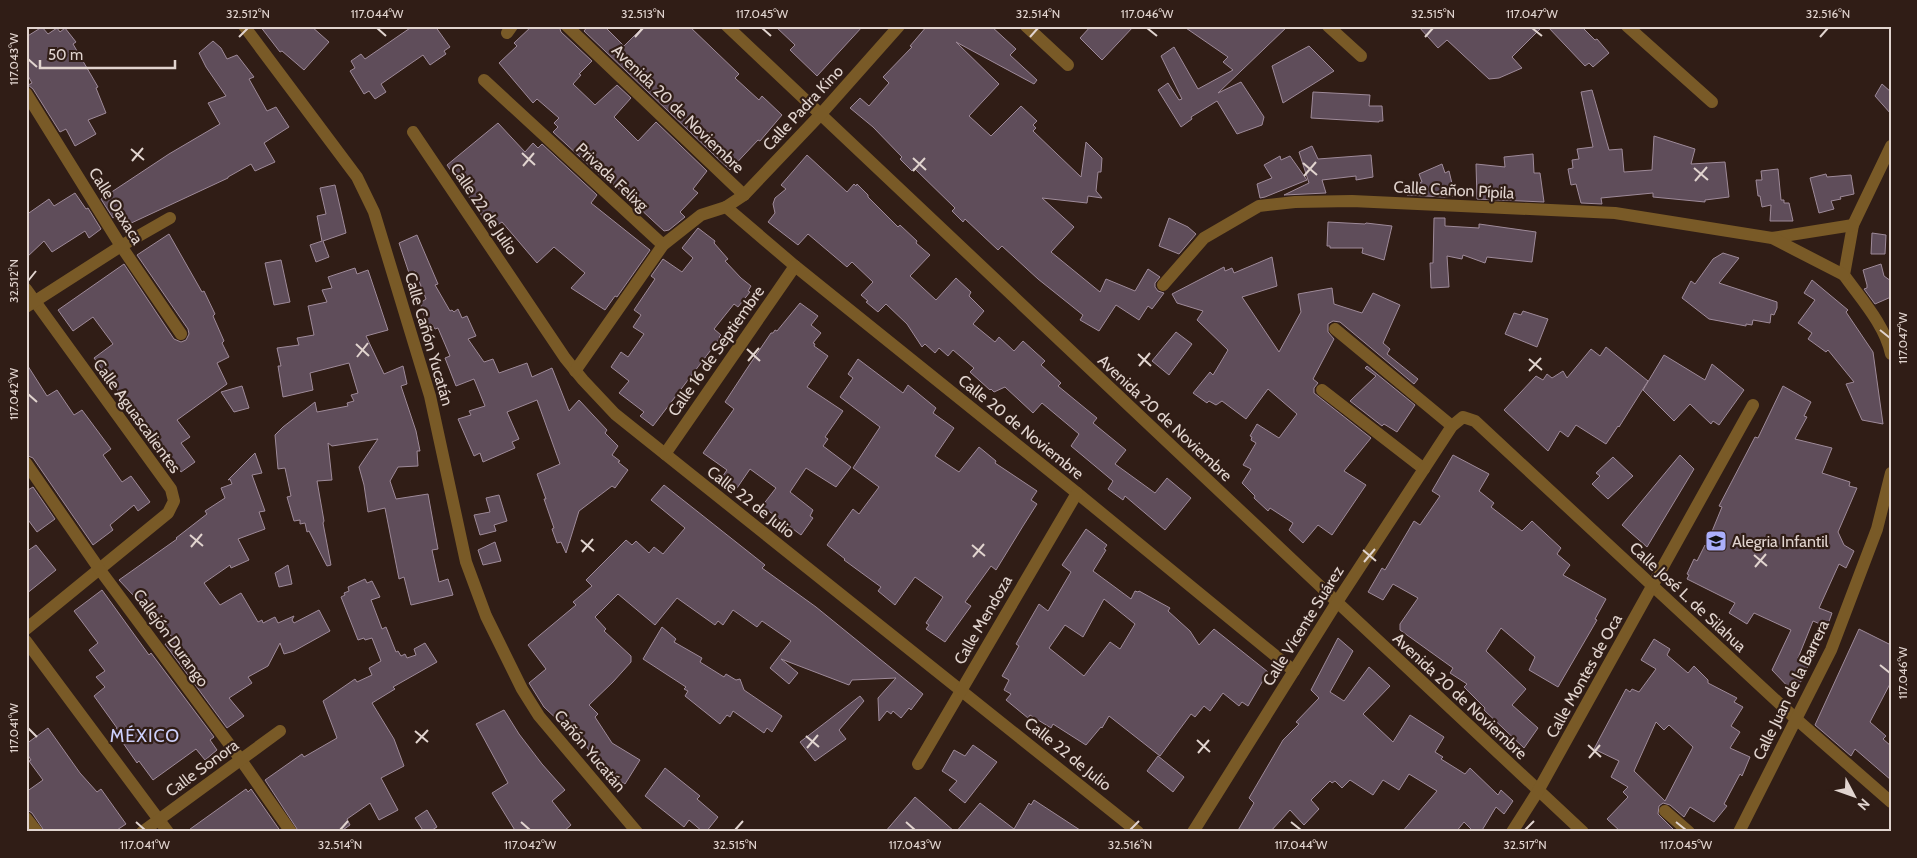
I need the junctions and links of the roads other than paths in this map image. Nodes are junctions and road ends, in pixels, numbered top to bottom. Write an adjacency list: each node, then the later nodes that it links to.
1 (244, 26): 47 (street, Calle Cañón Yucatán)
2 (567, 26): 16 (street, Avenida 20 de Noviembre)
3 (727, 26): 13 (street, Avenida 20 de Noviembre)
4 (899, 26): 13 (street, Calle Padra Kino)
5 (1026, 26): 9 (street)
6 (1328, 26): 8 (street)
7 (1627, 26): 12 (street)
8 (1361, 56)
9 (1068, 65)
10 (484, 80): 21 (street, Privada Felixg)
11 (26, 93): 22 (street, Calle Oaxaca)
12 (1712, 102)
13 (820, 115): 16 (street, Calle Padra Kino); 43 (street, Avenida 20 de Noviembre)
14 (413, 132): 31 (street, Calle 22 de Julio)
15 (1891, 146): 19 (street)
16 (744, 195): 17 (street, Calle Padra Kino)
17 (726, 207): 21 (street); 23 (street, Calle 20 de Noviembre)
18 (170, 218): 22 (street)
19 (1853, 224): 20 (street, Calle Cañon Pípila); 24 (street)
20 (1772, 238): 24 (street, Calle Cañon Pípila); 25 (street, Calle Cañon Pípila)
21 (663, 245): 31 (street)
22 (121, 246): 27 (street); 29 (street, Calle Oaxaca)
23 (795, 266): 36 (street, Calle 16 de Septiembre); 40 (street, Calle 20 de Noviembre)
24 (1844, 275): 30 (street)
25 (1163, 285)
26 (26, 288): 27 (street, Calle Aguascalientes)
27 (30, 304): 41 (street, Calle Aguascalientes)
28 (1335, 329): 35 (street)
29 (181, 334)
30 (1891, 354)
31 (575, 370): 36 (street, Calle 22 de Julio)
32 (1322, 390): 38 (street)
33 (1753, 406): 42 (street, Calle Montes de Oca)
34 (1463, 418): 35 (street, Calle Vicente Suárez); 42 (street, Calle José L. de Silahua)
35 (1452, 426): 38 (street, Calle Vicente Suárez)
36 (665, 454): 48 (street, Calle 22 de Julio)
37 (26, 463): 41 (street, Callejón Durango)
38 (1424, 469): 43 (street, Calle Vicente Suárez)
39 (1891, 473): 49 (street, Calle Juan de la Barrera)
40 (1077, 493): 46 (street, Calle 20 de Noviembre); 48 (street, Calle Mendoza)
41 (100, 570): 44 (street, Calle Aguascalientes); 51 (street, Callejón Durango)
42 (1652, 587): 49 (street, Calle José L. de Silahua); 53 (street, Calle Montes de Oca)
43 (1337, 602): 46 (street, Calle Vicente Suárez); 53 (street, Avenida 20 de Noviembre)
44 (26, 629)
45 (26, 641): 57 (street)
46 (1294, 671): 64 (street, Calle Vicente Suárez)
47 (522, 689): 62 (street, Cañón Yucatán)
48 (962, 690): 52 (street, Calle Mendoza); 63 (street, Calle 22 de Julio)
49 (1795, 718): 54 (street, Calle José L. de Silahua); 68 (street, Calle Juan de la Barrera)
50 (280, 731): 51 (street, Calle Sonora)
51 (241, 760): 57 (street, Calle Sonora); 61 (street, Callejón Durango)
52 (918, 764)
53 (1538, 791): 65 (street, Calle Montes de Oca); 66 (street, Avenida 20 de Noviembre)
54 (1891, 802)
55 (1665, 811): 67 (street)
56 (26, 818): 58 (street)
57 (159, 820): 59 (street, Calle Sonora); 60 (street)
58 (37, 832)
59 (142, 832)
60 (168, 832)
61 (291, 832)
62 (637, 832)
63 (1138, 832)
64 (1193, 832)
65 (1512, 832)
66 (1583, 832)
67 (1689, 832)
68 (1739, 832)

